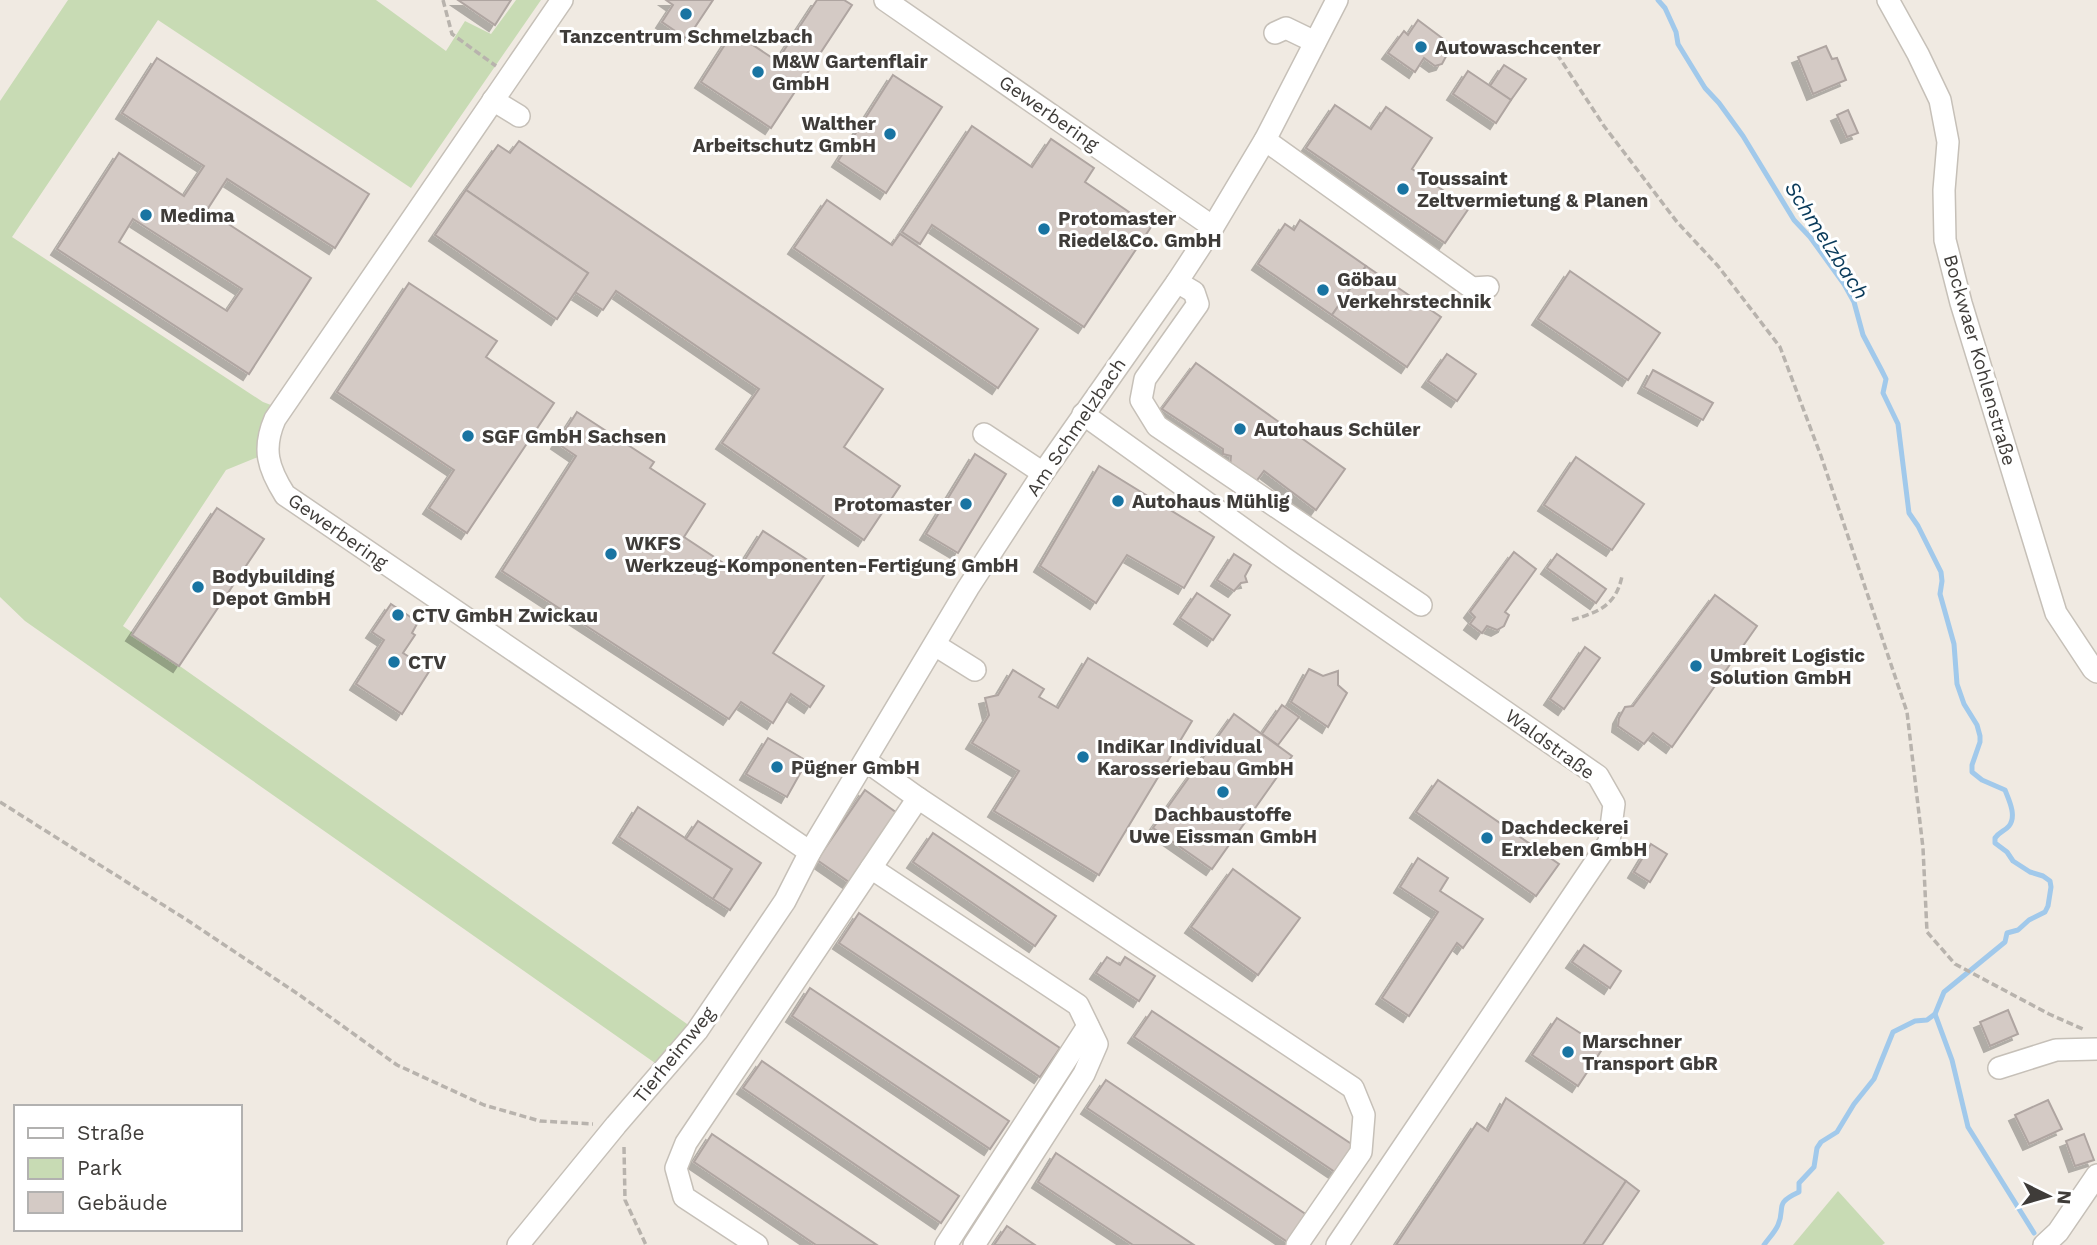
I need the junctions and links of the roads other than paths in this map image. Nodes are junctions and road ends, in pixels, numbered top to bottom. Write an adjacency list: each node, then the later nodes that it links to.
1 (562, 0): 7 (street, Gewerbering)
2 (885, 0): 10 (street, Gewerbering)
3 (1337, 0): 6 (street, Am Schmelzbach)
4 (1888, 0): 19 (street, Bockwaer Kohlenstraße)
5 (1275, 33): 6 (street)
6 (1315, 42): 9 (street, Am Schmelzbach)
7 (493, 100): 8 (street); 22 (street, Gewerbering)
8 (520, 116)
9 (1265, 140): 10 (street, Am Schmelzbach); 12 (street)
10 (1213, 227): 11 (street, Am Schmelzbach)
11 (1177, 282): 13 (street, Am Schmelzbach); 16 (street)
12 (1488, 287)
13 (1083, 414): 15 (street, Am Schmelzbach); 33 (street, Waldstraße)
14 (984, 434): 15 (street)
15 (1043, 473): 17 (street, Am Schmelzbach)
16 (1421, 605)
17 (935, 645): 18 (street); 20 (street, Am Schmelzbach)
18 (975, 670)
19 (2097, 672)
20 (866, 761): 21 (street); 22 (street, Am Schmelzbach)
21 (918, 798): 23 (street); 32 (street)
22 (810, 852): 28 (street, Tierheimweg)
23 (871, 868): 24 (street); 29 (street)
24 (1088, 1026): 30 (street); 31 (street)
25 (2097, 1049): 26 (street)
26 (1999, 1068)
27 (2097, 1175): 34 (street)
28 (518, 1245)
29 (757, 1245)
30 (946, 1245)
31 (974, 1245)
32 (1297, 1245)
33 (1337, 1245)
34 (2045, 1245)

